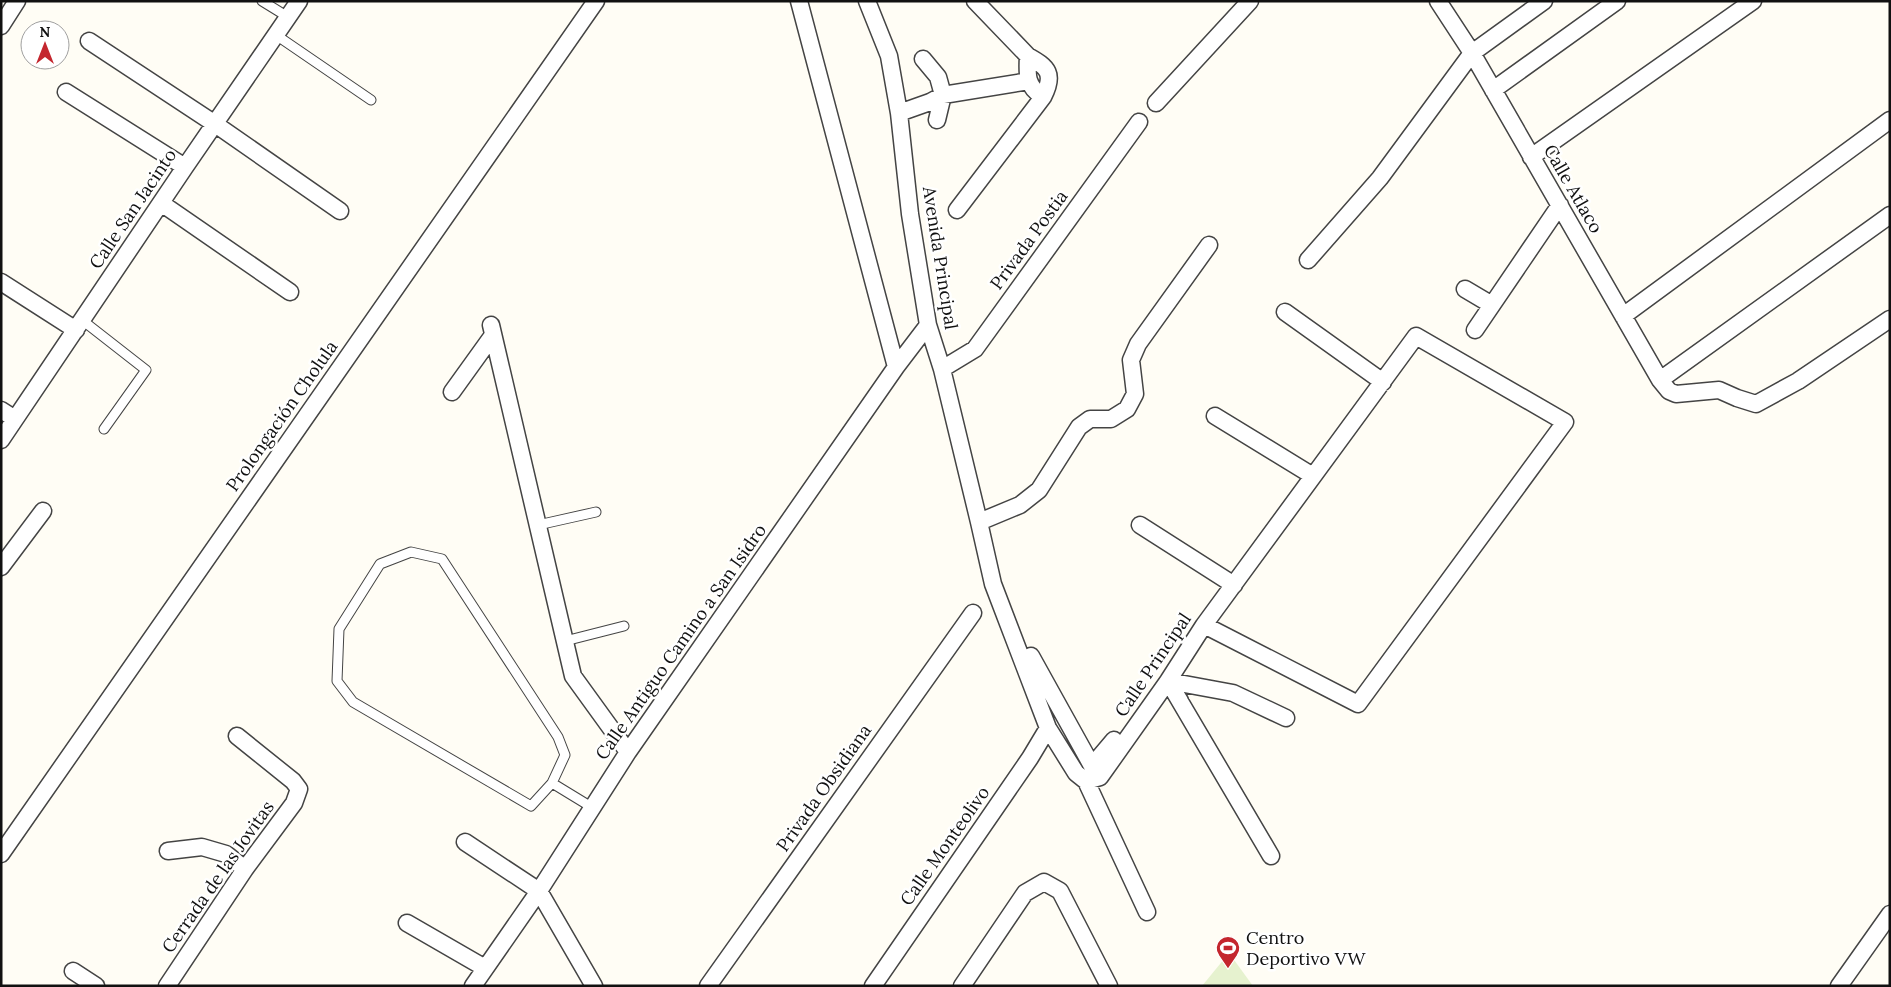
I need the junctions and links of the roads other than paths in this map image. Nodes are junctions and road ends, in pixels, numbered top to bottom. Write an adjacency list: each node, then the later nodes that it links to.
1 (18, 1): 14 (street)
2 (262, 1): 13 (lane)
3 (299, 1): 13 (street, Calle San Jacinto)
4 (596, 1): 85 (street, Prolongación Cholula)
5 (799, 1): 51 (street)
6 (867, 1): 27 (street, Avenida Principal)
7 (974, 1): 18 (street)
8 (1250, 1): 26 (street)
9 (1438, 1): 17 (street, Calle Atlaco)
10 (1544, 1): 17 (street)
11 (1617, 1): 21 (street)
12 (1753, 1): 32 (street)
13 (288, 17): 15 (street, Calle San Jacinto)
14 (1, 26)
15 (276, 35): 25 (lane); 31 (street, Calle San Jacinto)
16 (89, 41): 31 (street)
17 (1472, 53): 21 (street, Calle Atlaco); 40 (street)
18 (1028, 56): 20 (street); 23 (street)
19 (923, 59): 24 (street)
20 (1029, 81): 23 (street); 24 (street)
21 (1493, 90): 32 (street, Calle Atlaco)
22 (66, 92): 33 (street)
23 (1043, 97): 36 (street)
24 (937, 99): 27 (street); 28 (street)
25 (371, 100)
26 (1156, 103)
27 (898, 113): 49 (street, Avenida Principal)
28 (937, 120)
29 (1890, 120): 46 (street)
30 (1139, 122): 52 (street, Privada Postia)
31 (215, 124): 33 (street, Calle San Jacinto); 37 (street)
32 (1531, 157): 35 (street, Calle Atlaco)
33 (185, 167): 34 (street, Calle San Jacinto)
34 (161, 203): 43 (street); 48 (street, Calle San Jacinto)
35 (1560, 205): 44 (street); 46 (street, Calle Atlaco)
36 (958, 210)
37 (340, 211)
38 (1890, 215): 53 (street)
39 (1209, 245): 64 (street)
40 (1308, 260)
41 (1, 282): 48 (street)
42 (1465, 289): 44 (street)
43 (290, 292)
44 (1492, 305): 50 (street)
45 (1285, 312): 54 (street)
46 (1623, 316): 53 (street, Calle Atlaco)
47 (1890, 319): 53 (street, Calle Atlaco)
48 (79, 325): 58 (street, Calle San Jacinto); 59 (lane)
49 (928, 325): 51 (street, Calle Antiguo Camino a San Isidro); 52 (street, Avenida Principal)
50 (1475, 330)
51 (896, 367): 79 (street, Calle Antiguo Camino a San Isidro)
52 (942, 369): 64 (street, Avenida Principal)
53 (1660, 380)
54 (1383, 382): 61 (street, Calle Principal); 70 (street, Calle Principal)
55 (452, 392): 65 (street)
56 (1, 410): 58 (street)
57 (1215, 416): 61 (street)
58 (16, 419): 60 (street, Calle San Jacinto)
59 (104, 429)
60 (1, 440)
61 (1313, 476): 68 (street, Calle Principal)
62 (43, 511): 67 (street)
63 (596, 512): 65 (lane)
64 (979, 522): 77 (street)
65 (538, 525): 72 (street)
66 (1140, 525): 68 (street)
67 (1, 567)
68 (1231, 583): 70 (street, Calle Principal); 73 (street)
69 (973, 613): 98 (street, Privada Obsidiana)
70 (1204, 625): 74 (street, Calle Principal)
71 (624, 626): 72 (lane)
72 (565, 641): 79 (street)
73 (1031, 656)
74 (1168, 681): 75 (street); 76 (street); 80 (street, Calle Principal); 86 (street)
75 (1180, 701)
76 (1286, 718)
77 (1048, 728): 80 (street); 99 (street, Calle Monteolivo)
78 (237, 736): 87 (street, Cerrada de las Jovitas)
79 (628, 752): 82 (street, Calle Antiguo Camino a San Isidro)
80 (1086, 782): 89 (street)
81 (552, 783): 81 (lane); 82 (lane)
82 (593, 808): 88 (street, Calle Antiguo Camino a San Isidro)
83 (465, 842): 88 (street)
84 (168, 851): 87 (street)
85 (1, 854)
86 (1271, 856)
87 (245, 869): 94 (street, Cerrada de las Jovitas)
88 (539, 892): 92 (street, Calle Antiguo Camino a San Isidro); 97 (street)
89 (1147, 912)
90 (1890, 914): 102 (street)
91 (408, 923): 92 (street)
92 (485, 968): 96 (street, Calle Antiguo Camino a San Isidro)
93 (73, 971): 95 (street)
94 (171, 984)
95 (96, 986)
96 (473, 986)
97 (594, 986)
98 (708, 986)
99 (873, 986)
100 (962, 986): 101 (street)
101 (1109, 986)
102 (1839, 986)

